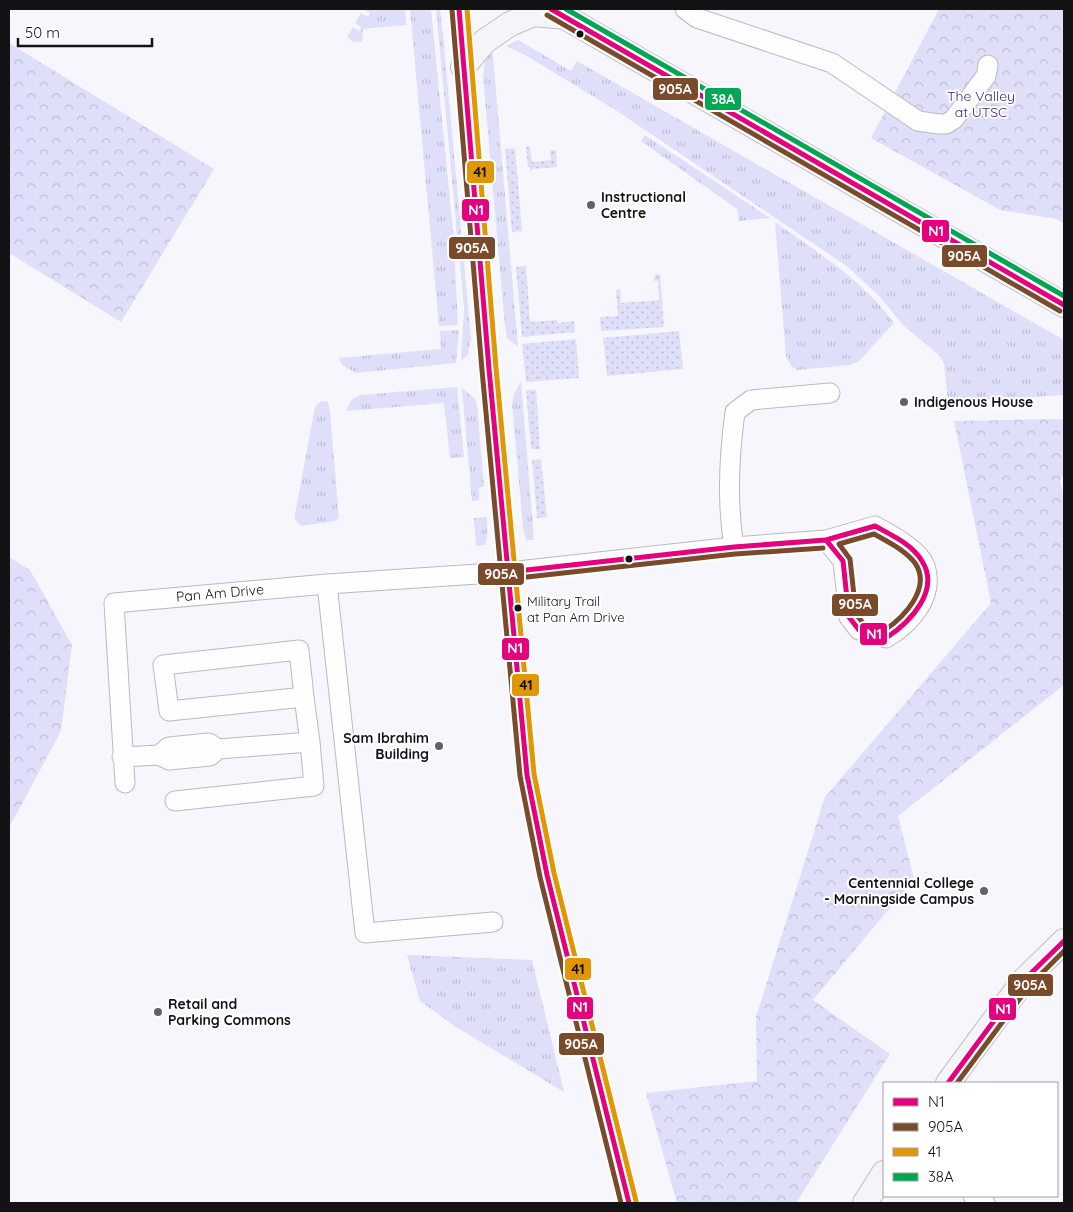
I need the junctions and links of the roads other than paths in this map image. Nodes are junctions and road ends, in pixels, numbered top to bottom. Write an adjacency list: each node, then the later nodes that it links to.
1 (459, 9): 5 (street)
2 (685, 9): 4 (street)
3 (558, 13): 5 (main road); 6 (main road)
4 (988, 65)
5 (463, 67): 10 (street)
6 (1064, 305)
7 (830, 393): 9 (street)
8 (826, 540): 8 (street, Pan Am Drive); 9 (street, Pan Am Drive)
9 (734, 547): 10 (street, Pan Am Drive)
10 (508, 572): 11 (street, Pan Am Drive); 21 (street)
11 (327, 584): 14 (street, Pan Am Drive); 17 (street)
12 (304, 697): 12 (street); 13 (street)
13 (310, 742): 14 (street); 16 (street)
14 (122, 757): 15 (street, Pan Am Drive)
15 (125, 784)
16 (175, 801)
17 (492, 922)
18 (1064, 941): 19 (main road)
19 (949, 1082)
20 (883, 1175): 22 (main road)
21 (629, 1203)
22 (865, 1203)

